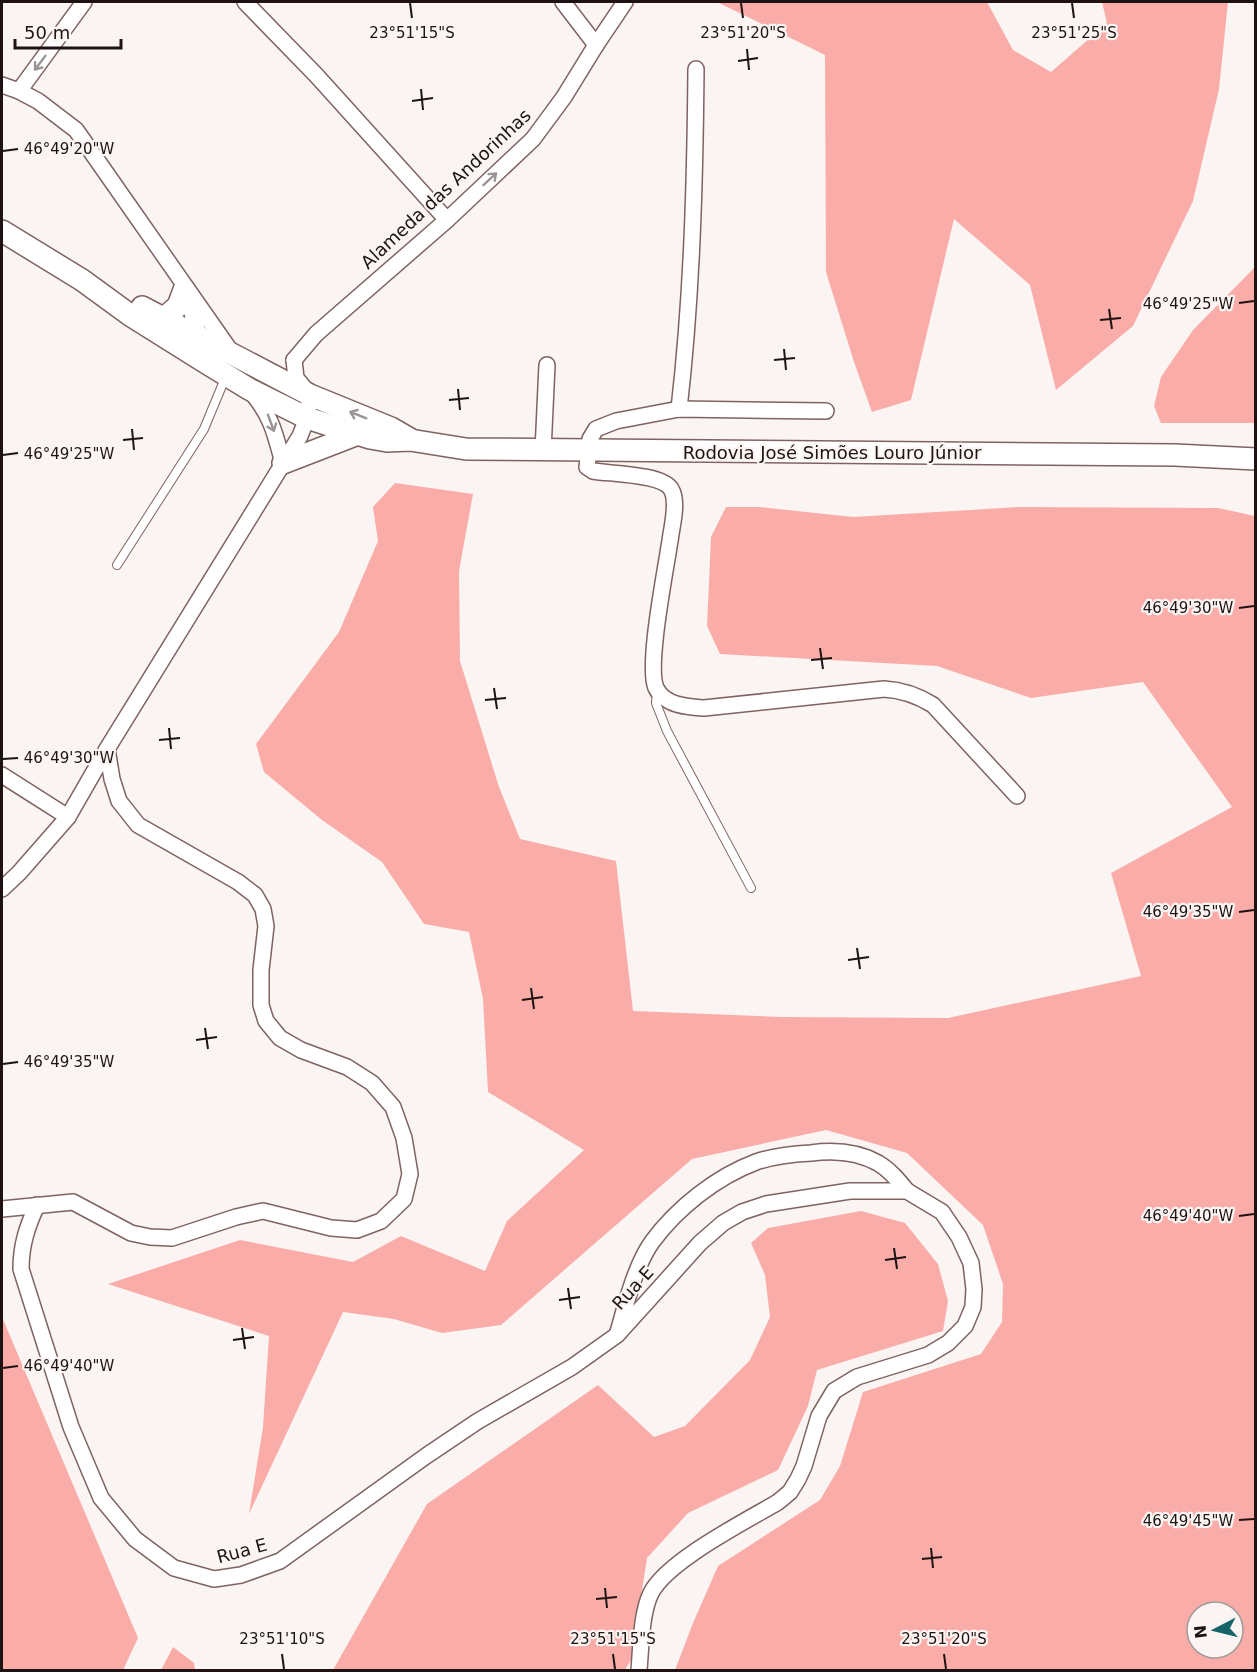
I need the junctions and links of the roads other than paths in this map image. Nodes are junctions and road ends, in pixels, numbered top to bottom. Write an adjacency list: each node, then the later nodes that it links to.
1 (84, 2): 8 (street, one-way to 8)
2 (245, 2): 9 (street)
3 (563, 2): 5 (street)
4 (626, 2): 5 (street, Alameda das Andorinhas)
5 (596, 45): 9 (street, Alameda das Andorinhas, one-way to 5)
6 (696, 69): 22 (street)
7 (2, 85): 8 (street)
8 (19, 91): 12 (street)
9 (447, 220): 15 (street, Alameda das Andorinhas)
10 (2, 231): 11 (main road, Rodovia José Simões Louro Júnior)
11 (82, 280): 13 (main road, Rodovia José Simões Louro Júnior); 16 (main road, Rodovia José Simões Louro Júnior)
12 (184, 285): 13 (main road); 14 (street); 18 (street)
13 (163, 319): 14 (main road, Rodovia José Simões Louro Júnior)
14 (200, 339): 16 (street); 18 (main road, Rodovia José Simões Louro Júnior)
15 (294, 360): 19 (street); 21 (street)
16 (205, 362): 18 (main road, Rodovia José Simões Louro Júnior)
17 (547, 365): 27 (street)
18 (230, 366): 19 (main road, Rodovia José Simões Louro Júnior); 20 (main road, Rodovia José Simões Louro Júnior); 31 (lane)
19 (259, 368): 20 (street); 21 (main road, Rodovia José Simões Louro Júnior)
20 (249, 389): 24 (main road, Rodovia José Simões Louro Júnior); 30 (street, one-way to 30)
21 (310, 395): 24 (street); 26 (main road, Rodovia José Simões Louro Júnior, one-way to 21)
22 (679, 409): 23 (street); 28 (street)
23 (826, 411)
24 (307, 418): 25 (main road, Rodovia José Simões Louro Júnior); 30 (street)
25 (358, 435): 26 (main road, Rodovia José Simões Louro Júnior); 30 (main road)
26 (410, 440): 27 (main road, Rodovia José Simões Louro Júnior)
27 (543, 451): 28 (main road, Rodovia José Simões Louro Júnior)
28 (587, 452): 29 (main road, Rodovia José Simões Louro Júnior); 32 (street)
29 (1256, 459)
30 (283, 463): 33 (street)
31 (117, 565)
32 (657, 689): 35 (street); 37 (lane)
33 (107, 749): 36 (street); 40 (street)
34 (2, 775): 36 (street)
35 (1017, 796)
36 (68, 817): 38 (street)
37 (751, 888)
38 (2, 889)
39 (907, 1191): 42 (street, Rua E); 42 (street); 43 (street)
40 (37, 1205): 41 (street); 42 (street, Rua E)
41 (2, 1209)
42 (617, 1335)
43 (639, 1671)

